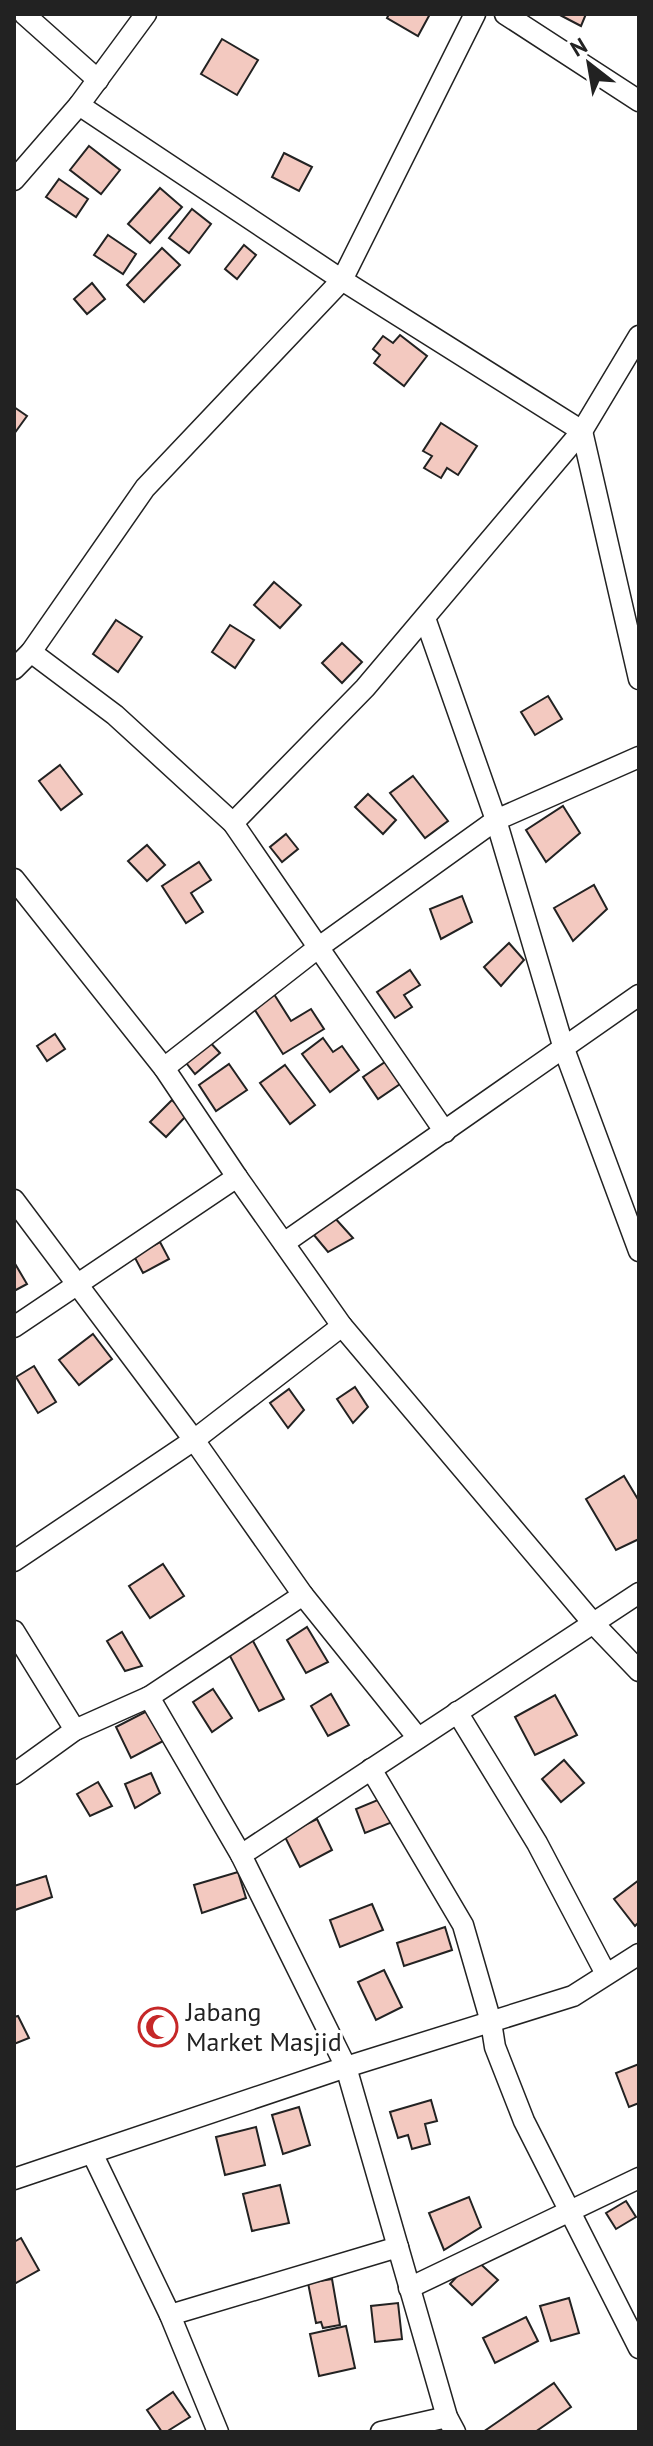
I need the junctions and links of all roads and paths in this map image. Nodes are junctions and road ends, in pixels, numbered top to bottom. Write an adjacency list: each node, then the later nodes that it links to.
1 (24, 14): 5 (street)
2 (146, 14): 5 (street)
3 (475, 14): 9 (street)
4 (505, 14): 6 (street)
5 (98, 80): 7 (street)
6 (639, 101)
7 (79, 105): 8 (street); 9 (street)
8 (14, 180)
9 (342, 280): 11 (street); 13 (street)
10 (639, 336): 11 (street)
11 (582, 431): 12 (street); 15 (street)
12 (425, 618): 17 (street); 18 (street)
13 (31, 652): 14 (street); 18 (street)
14 (14, 669)
15 (639, 679)
16 (639, 757): 17 (street)
17 (496, 820): 20 (street); 22 (street)
18 (233, 823): 20 (street)
19 (14, 879): 23 (street)
20 (319, 947): 23 (street); 24 (street)
21 (639, 995): 22 (street)
22 (564, 1049): 24 (street); 28 (street)
23 (164, 1068): 25 (street)
24 (445, 1132): 27 (street)
25 (237, 1177): 27 (street); 29 (street)
26 (14, 1200): 29 (street)
27 (284, 1243): 30 (street)
28 (639, 1251)
29 (77, 1286): 31 (street); 32 (street)
30 (342, 1326): 32 (street); 36 (street)
31 (14, 1327)
32 (194, 1440): 33 (street); 35 (street)
33 (14, 1561)
34 (639, 1593): 36 (street)
35 (303, 1595): 39 (street); 42 (street)
36 (593, 1623): 38 (street); 40 (street)
37 (14, 1631): 41 (street)
38 (639, 1671)
39 (149, 1697): 41 (street); 45 (street)
40 (457, 1712): 42 (street); 47 (street)
41 (75, 1730): 44 (street)
42 (418, 1738): 43 (street)
43 (371, 1769): 45 (street); 48 (street)
44 (14, 1774)
45 (241, 1855): 49 (street)
46 (639, 1954): 47 (street)
47 (606, 1974): 48 (street)
48 (491, 2022): 49 (street); 53 (street)
49 (346, 2067): 50 (street); 54 (street)
50 (92, 2153): 52 (street); 56 (street)
51 (639, 2178): 53 (street)
52 (14, 2179)
53 (571, 2211): 55 (street); 57 (street)
54 (398, 2247): 55 (street); 56 (street)
55 (409, 2288): 58 (street)
56 (170, 2315): 59 (street)
57 (639, 2348)
58 (451, 2424): 60 (street)
59 (218, 2432)
60 (381, 2432)

